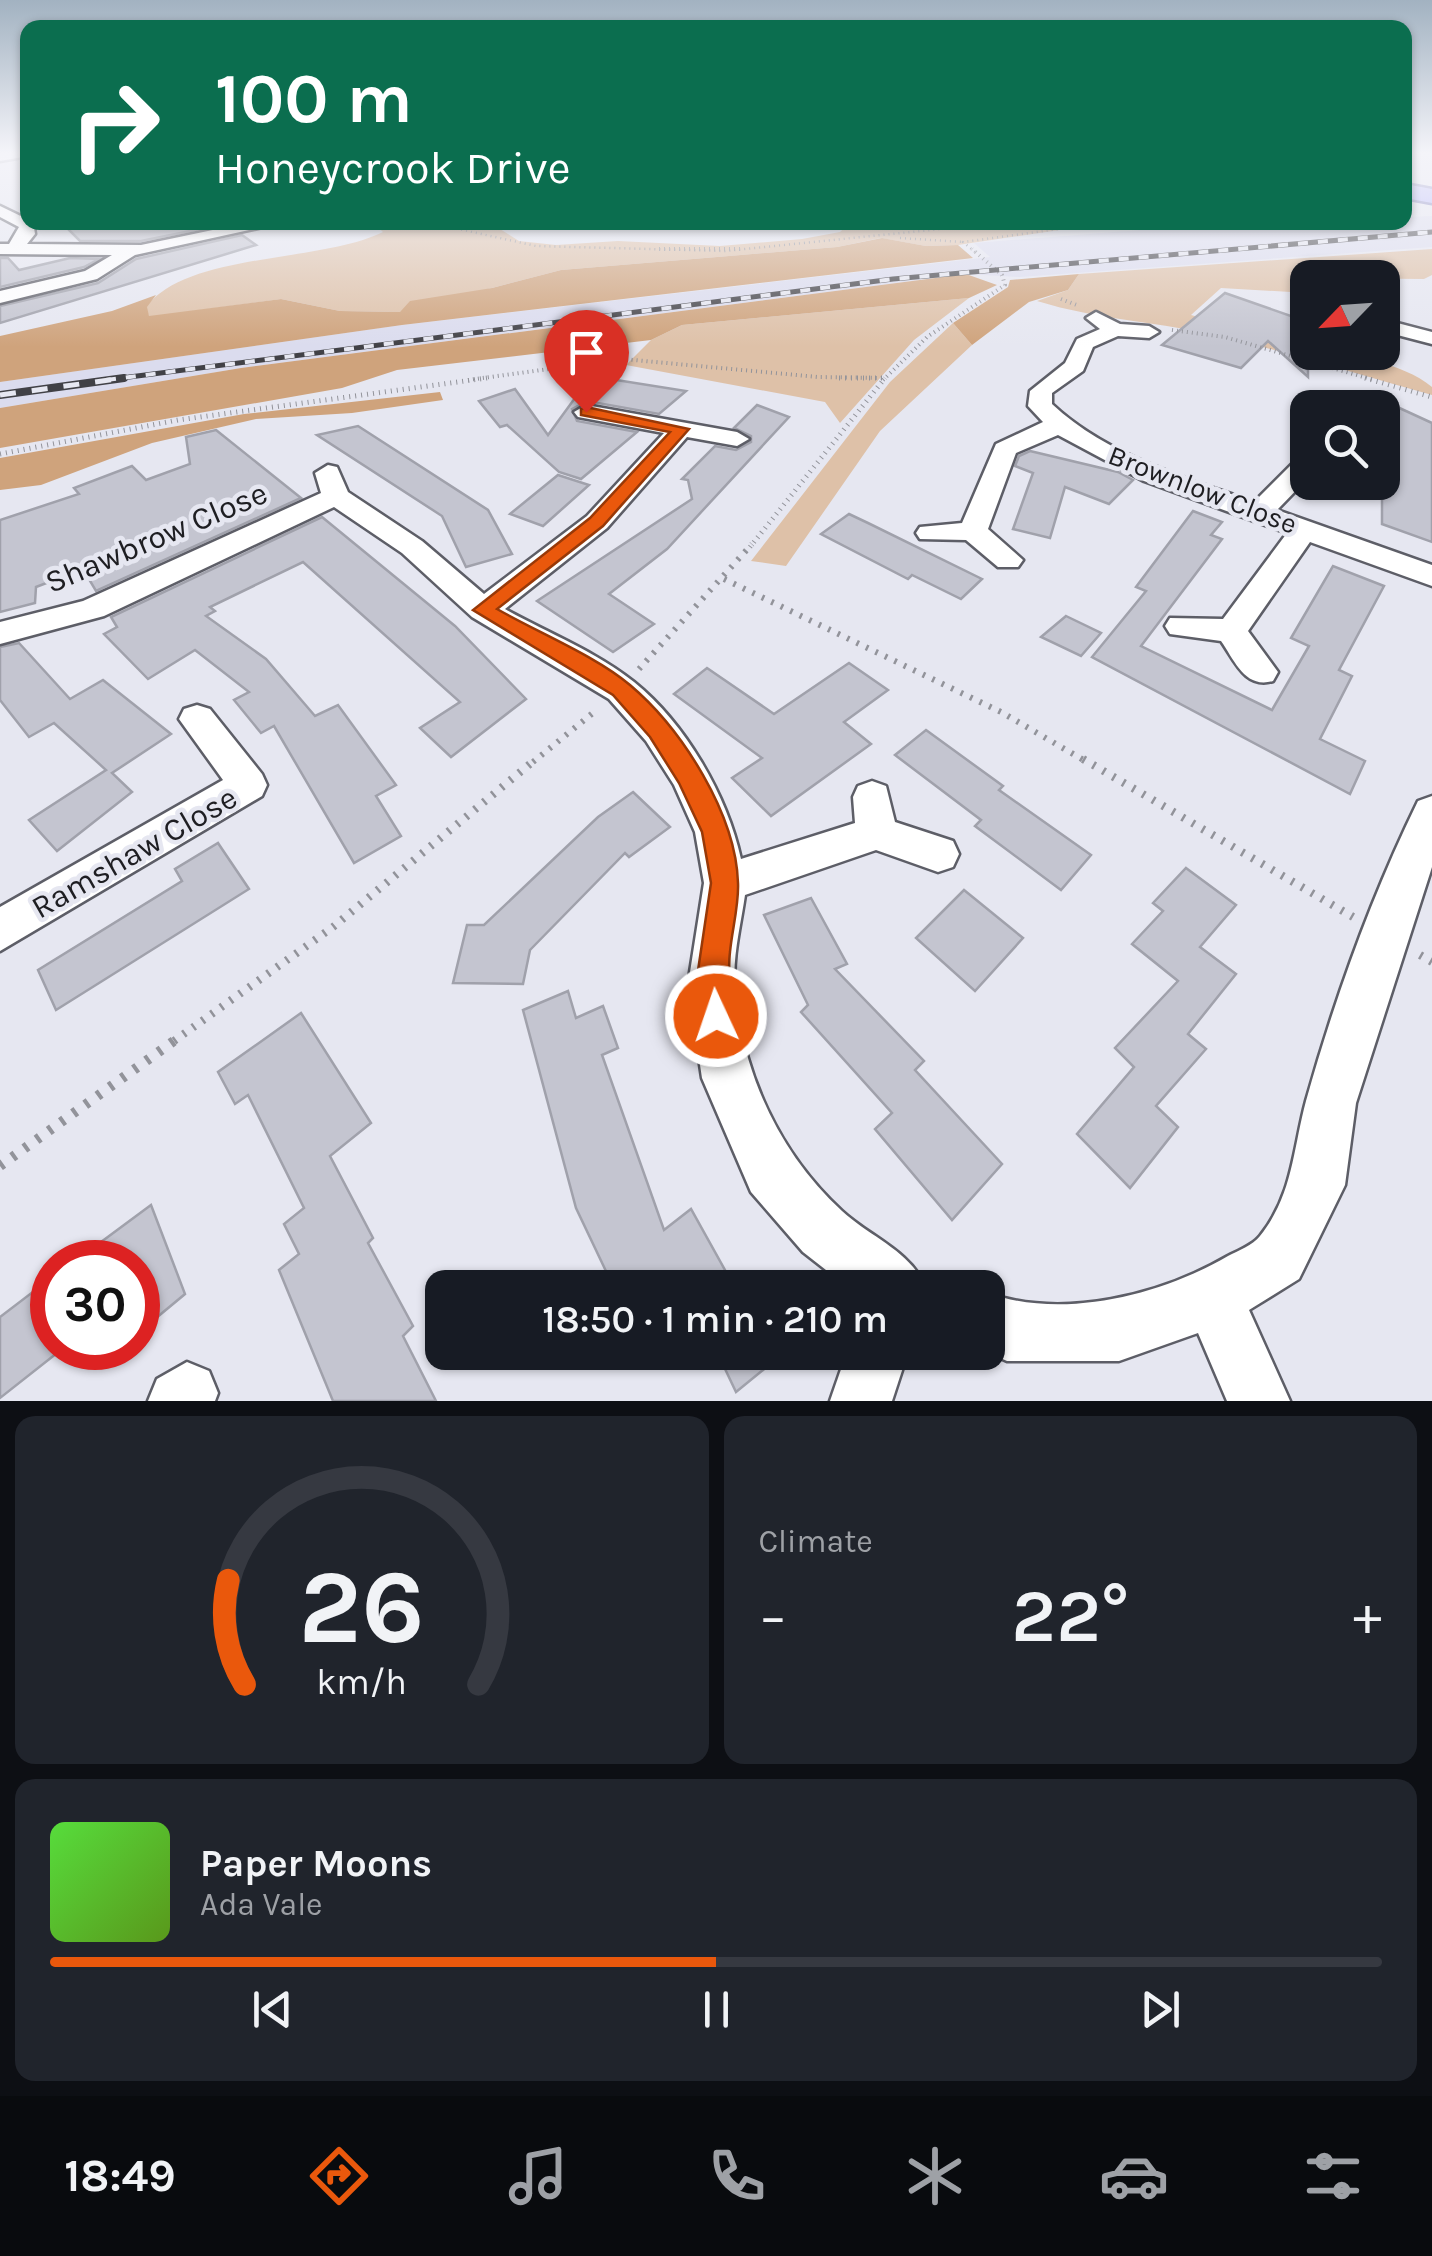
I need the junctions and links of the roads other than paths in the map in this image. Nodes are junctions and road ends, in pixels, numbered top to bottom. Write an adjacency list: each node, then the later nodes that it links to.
1 (27, 230): 3 (street)
2 (228, 230): 4 (street)
3 (7, 249): 4 (street)
4 (130, 251): 5 (street)
5 (1, 301)
6 (1090, 315): 7 (street)
7 (1115, 330): 9 (street); 12 (street)
8 (1400, 330): 10 (street)
9 (1149, 332)
10 (1432, 338)
11 (586, 412): 13 (street)
12 (1062, 427): 16 (street, Brownlow Close); 18 (street)
13 (681, 429): 14 (street); 22 (street)
14 (737, 439)
15 (1290, 481): 16 (street)
16 (1261, 511): 17 (street, Brownlow Close)
17 (1305, 528): 21 (street, Brownlow Close); 24 (street)
18 (973, 531): 19 (street); 20 (street)
19 (930, 533)
20 (1008, 560)
21 (1432, 576)
22 (483, 610): 25 (street, Shawbrow Close); 30 (street)
23 (1181, 626): 24 (street)
24 (1231, 631): 26 (street)
25 (0, 633)
26 (1261, 672)
27 (197, 719): 31 (street, Ramshaw Close)
28 (1432, 813): 33 (street)
29 (938, 854): 30 (street)
30 (724, 883): 32 (street)
31 (0, 930)
32 (873, 1270)
33 (1213, 1298): 34 (street); 37 (street)
34 (1005, 1329)
35 (872, 1370): 36 (street)
36 (861, 1401)
37 (1259, 1401)

